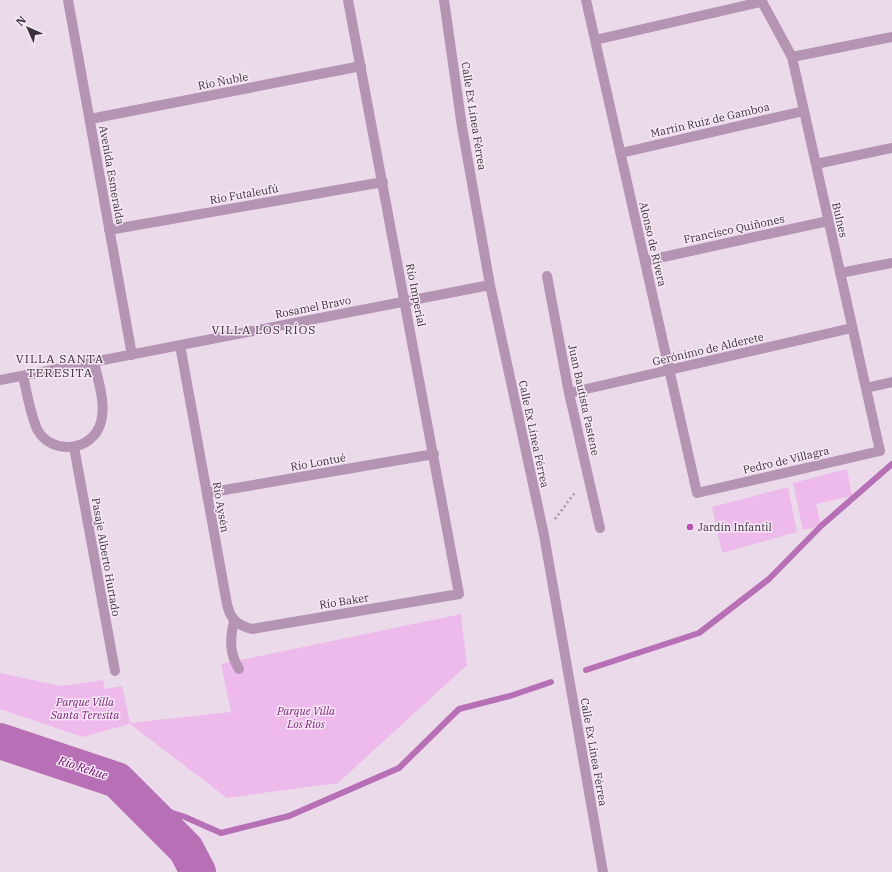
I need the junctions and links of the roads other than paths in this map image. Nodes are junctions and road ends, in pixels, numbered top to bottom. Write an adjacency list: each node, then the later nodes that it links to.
1 (68, 0): 11 (street, Avenida Esmeralda)
2 (348, 0): 9 (street, Río Imperial)
3 (444, 0): 22 (street, Calle Ex Línea Férrea)
4 (586, 0): 7 (street, Alonso de Rivera)
5 (761, 1): 7 (street); 8 (street, Bulnes)
6 (892, 37): 8 (street)
7 (595, 40): 13 (street, Alonso de Rivera)
8 (792, 57): 10 (street, Bulnes)
9 (361, 66): 11 (street, Río Ñuble); 15 (street, Río Imperial)
10 (804, 111): 13 (street, Martín Ruiz de Gamboa); 14 (street, Bulnes)
11 (90, 118): 17 (street, Avenida Esmeralda)
12 (892, 148): 14 (street)
13 (621, 153): 18 (street, Alonso de Rivera)
14 (816, 164): 16 (street, Bulnes)
15 (383, 182): 17 (street, Río Futaleufú); 23 (street, Río Imperial)
16 (828, 221): 18 (street, Francisco Quiñones); 20 (street, Bulnes)
17 (110, 230): 26 (street, Avenida Esmeralda)
18 (645, 261): 28 (street, Alonso de Rivera)
19 (892, 263): 20 (street)
20 (840, 273): 24 (street, Bulnes)
21 (547, 276): 33 (street, Juan Bautista Pastene)
22 (490, 284): 23 (street, Rosamel Bravo); 44 (street, Calle Ex Línea Férrea)
23 (405, 301): 25 (street, Rosamel Bravo); 36 (street, Río Imperial)
24 (852, 328): 28 (street, Gerónimo de Alderete); 32 (street, Bulnes)
25 (180, 346): 26 (street, Rosamel Bravo); 37 (street, Río Aysén)
26 (132, 355): 27 (street, Rosamel Bravo)
27 (94, 362): 29 (street, Rosamel Bravo); 34 (street)
28 (670, 370): 33 (street, Gerónimo de Alderete); 38 (street, Alonso de Rivera)
29 (23, 376): 30 (street, Rosamel Bravo); 34 (street)
30 (0, 380)
31 (892, 382): 32 (street)
32 (866, 388): 35 (street, Bulnes)
33 (569, 393): 39 (street, Juan Bautista Pastene)
34 (74, 447): 43 (street, Pasaje Alberto Hurtado)
35 (880, 451): 38 (street, Pedro de Villagra)
36 (434, 454): 37 (street, Río Lontué); 40 (street, Río Imperial)
37 (207, 493): 41 (street, Río Aysén)
38 (697, 493)
39 (600, 528)
40 (459, 594): 41 (street, Río Baker)
41 (234, 621): 42 (street)
42 (239, 669)
43 (115, 671)
44 (602, 872)

